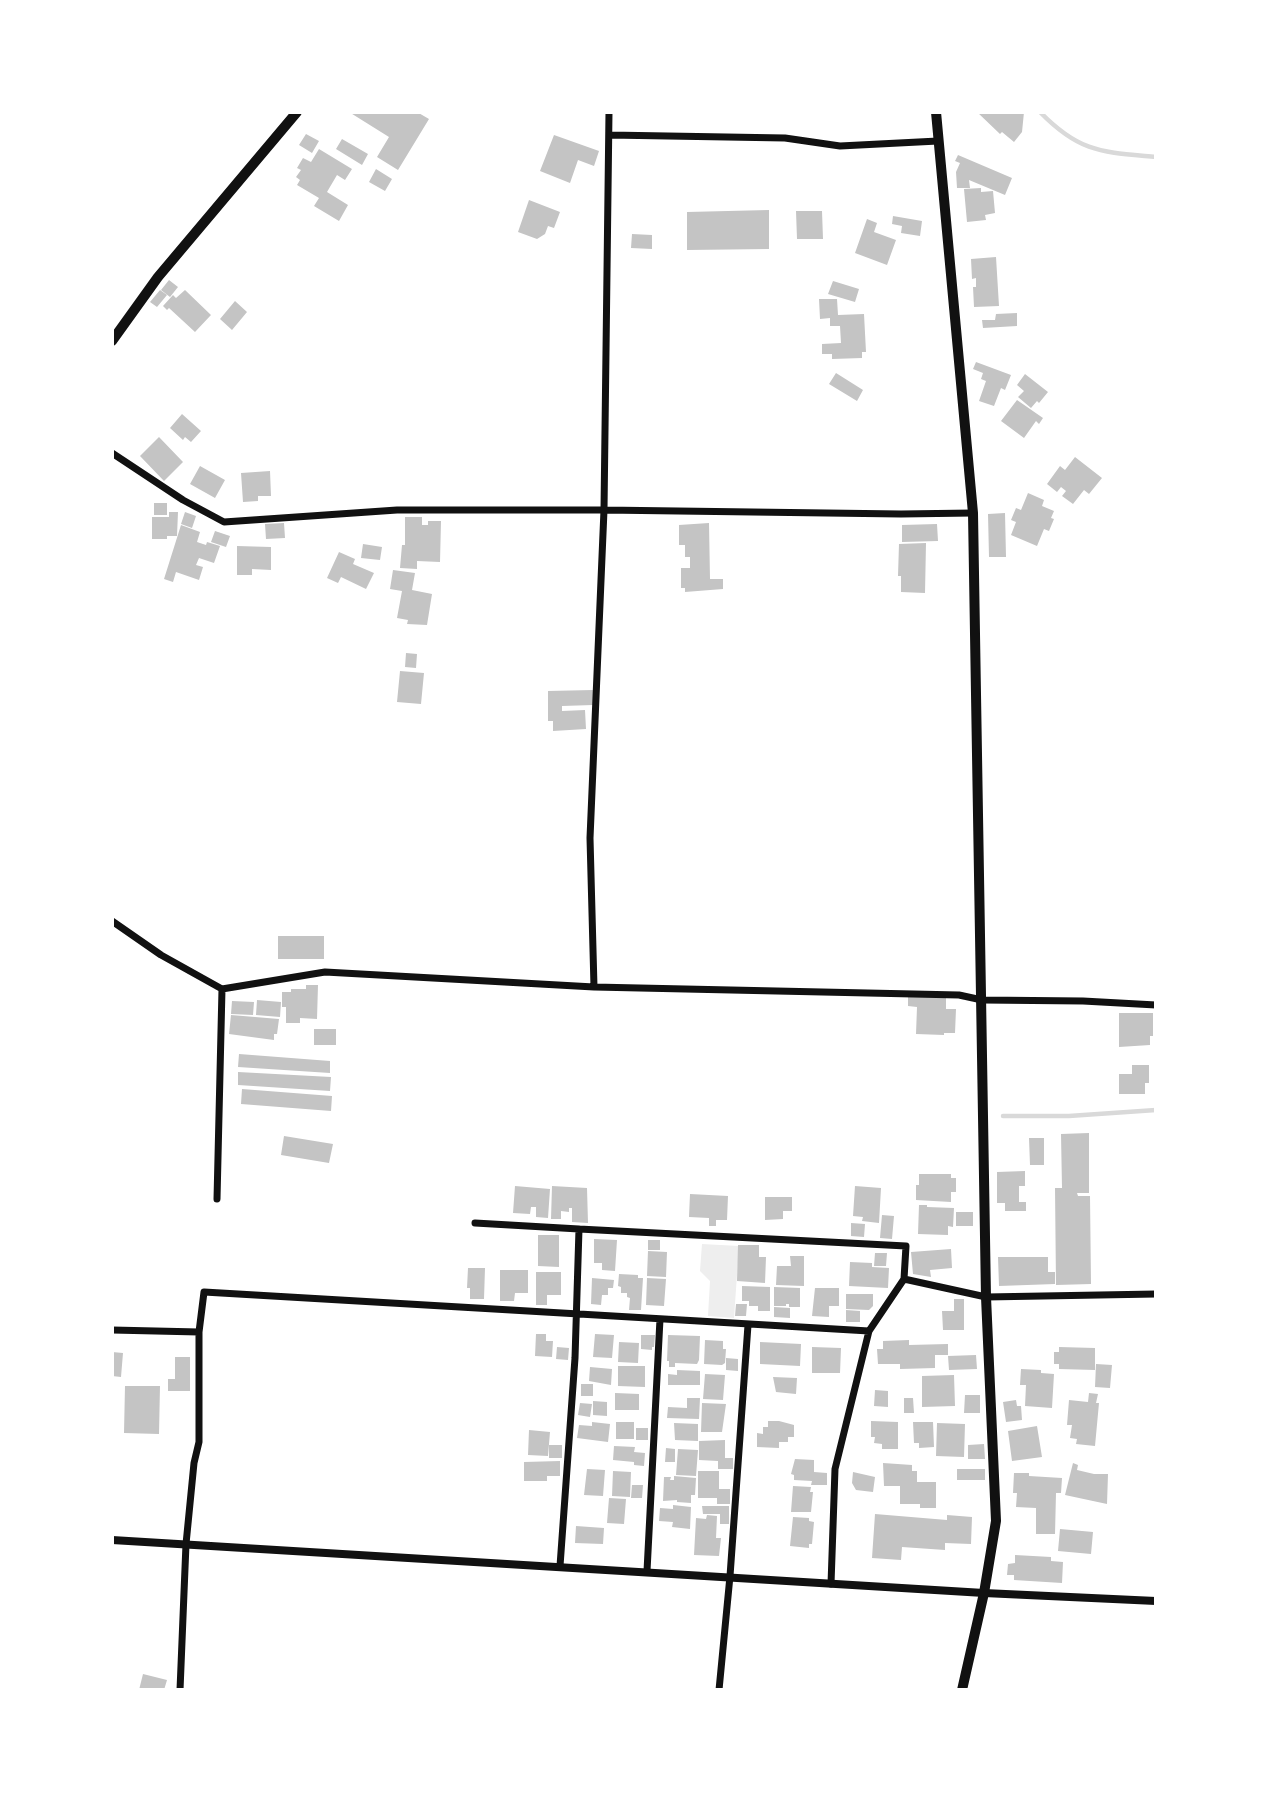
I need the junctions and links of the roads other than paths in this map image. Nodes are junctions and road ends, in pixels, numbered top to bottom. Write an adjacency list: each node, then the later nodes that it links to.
1 (298, 112): 6 (main road)
2 (609, 112): 4 (street)
3 (936, 112): 5 (main road)
4 (609, 135): 5 (street); 8 (street)
5 (938, 141): 9 (main road)
6 (112, 341)
7 (112, 453): 8 (street)
8 (604, 510): 9 (street); 11 (street)
9 (973, 513): 13 (main road)
10 (112, 922): 12 (street)
11 (594, 987): 12 (street); 13 (street)
12 (222, 989): 15 (street)
13 (982, 1000): 14 (street); 20 (main road)
14 (1156, 1005)
15 (217, 1199)
16 (475, 1223): 17 (street)
17 (579, 1229): 18 (street); 21 (street)
18 (904, 1279): 20 (street); 25 (street)
19 (1156, 1294): 20 (street)
20 (986, 1297): 33 (main road)
21 (577, 1314): 22 (street); 26 (street); 29 (street)
22 (660, 1320): 23 (street); 30 (street)
23 (748, 1325): 25 (street); 31 (street)
24 (112, 1330): 26 (street)
25 (869, 1331): 32 (street)
26 (199, 1332): 28 (street)
27 (112, 1540): 28 (street)
28 (187, 1544): 29 (street); 35 (street)
29 (560, 1566): 30 (street)
30 (647, 1571): 31 (street)
31 (730, 1576): 32 (street); 36 (street)
32 (831, 1584): 33 (street)
33 (984, 1593): 34 (street); 37 (main road)
34 (1156, 1601)
35 (180, 1690)
36 (719, 1690)
37 (962, 1690)

